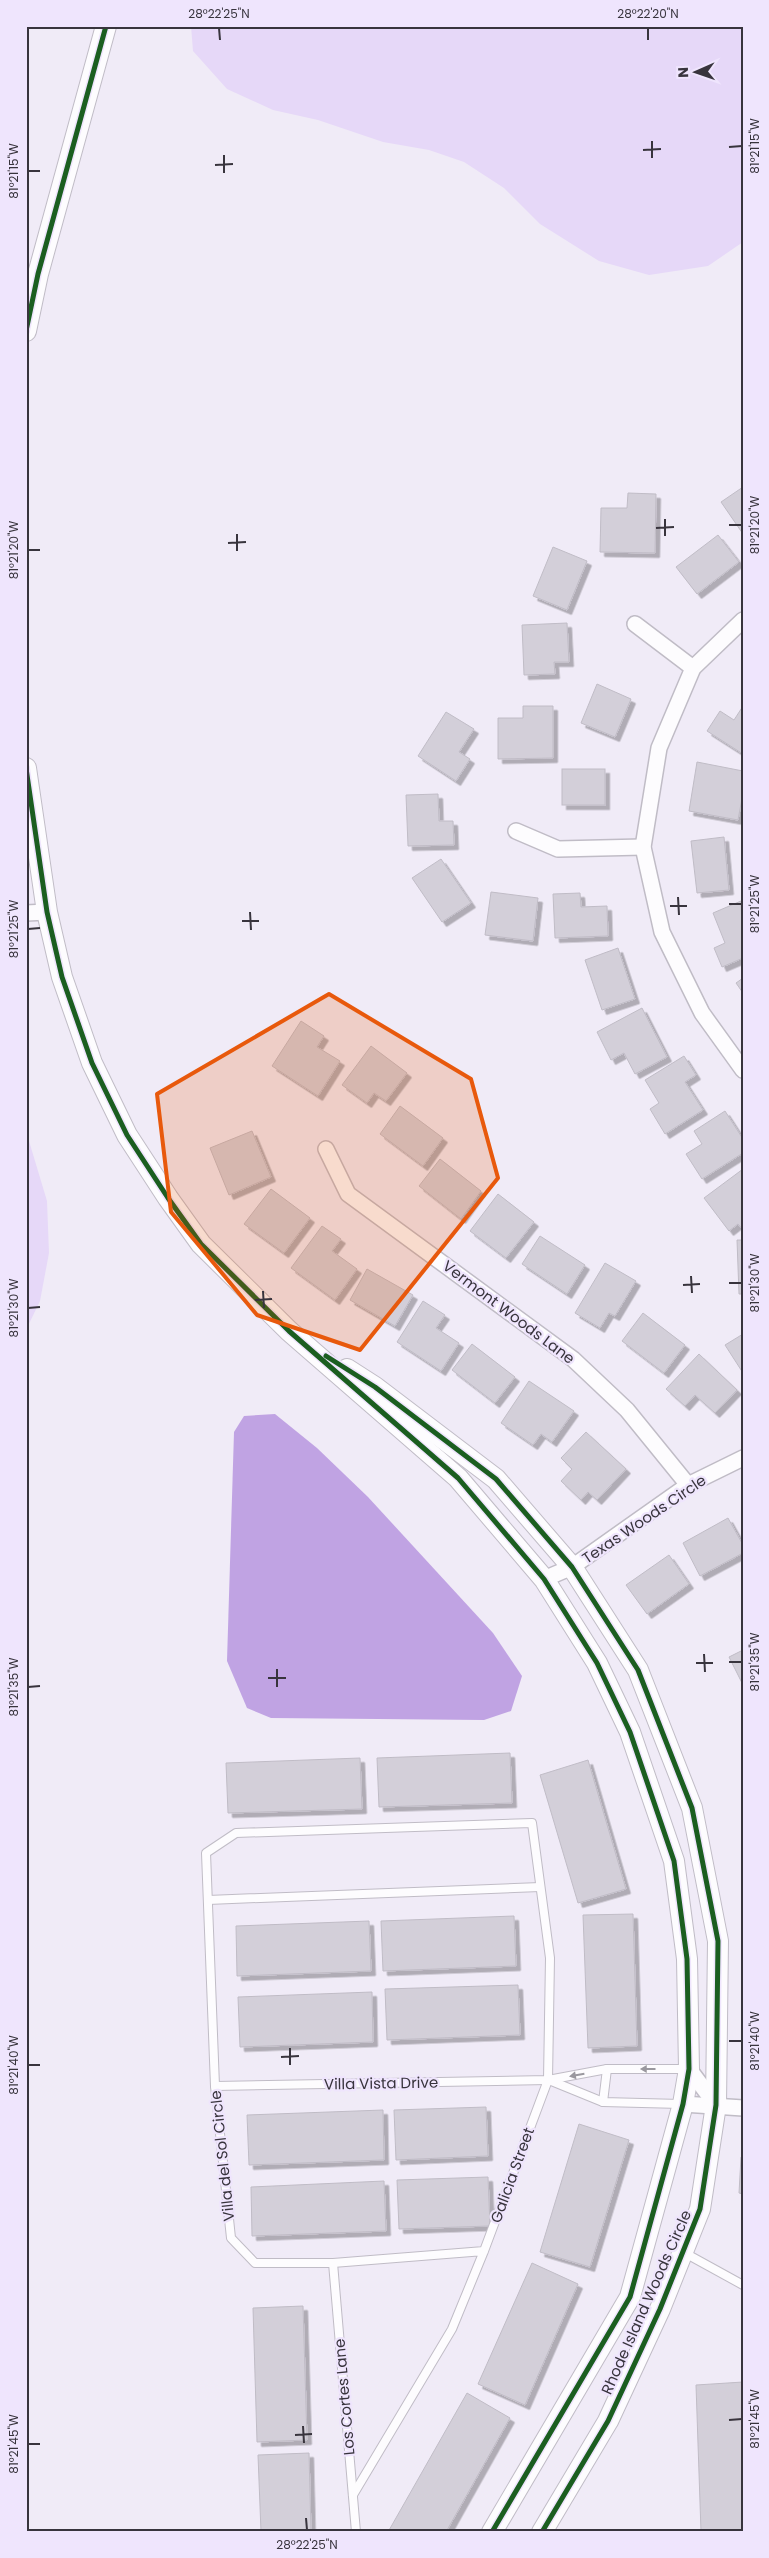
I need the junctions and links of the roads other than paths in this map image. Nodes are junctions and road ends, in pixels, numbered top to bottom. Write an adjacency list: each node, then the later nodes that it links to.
1 (106, 26): 2 (street)
2 (26, 331)
3 (743, 620): 5 (street)
4 (635, 624): 5 (street)
5 (694, 668): 8 (street)
6 (26, 768): 10 (street, Rhode Island Woods Circle)
7 (516, 831): 8 (street)
8 (643, 848): 11 (street)
9 (26, 912): 10 (street)
10 (48, 912): 13 (street, Rhode Island Woods Circle)
11 (743, 1070)
12 (326, 1149): 15 (street, Vermont Woods Lane)
13 (288, 1331): 16 (street, Rhode Island Woods Circle); 17 (street, Rhode Island Woods Circle)
14 (743, 1458): 15 (street, Texas Woods Circle)
15 (688, 1485): 16 (street, Texas Woods Circle)
16 (572, 1567): 17 (street, Texas Woods Circle); 27 (street, Rhode Island Woods Circle)
17 (544, 1579): 21 (street, Rhode Island Woods Circle)
18 (532, 1823): 19 (lane, Galicia Street); 20 (lane, Villa del Sol Circle)
19 (540, 1887): 20 (lane); 23 (lane, Galicia Street)
20 (208, 1900): 24 (lane, Villa del Sol Circle)
21 (689, 2069): 22 (lane, Villa Vista Drive, one-way to 22); 26 (street, Rhode Island Woods Circle); 27 (street)
22 (607, 2070): 23 (lane, Villa Vista Drive, one-way to 23); 25 (lane)
23 (548, 2080): 24 (lane, Villa Vista Drive); 25 (lane, Villa Vista Drive); 29 (lane, Galicia Street)
24 (215, 2086): 31 (lane, Villa del Sol Circle)
25 (604, 2102): 26 (lane, Villa Vista Drive)
26 (683, 2104): 27 (street); 35 (street, Rhode Island Woods Circle)
27 (716, 2105): 28 (street); 30 (street, Rhode Island Woods Circle)
28 (743, 2108)
29 (484, 2251): 31 (lane, Villa del Sol Circle); 33 (lane, Galicia Street)
30 (683, 2252): 32 (lane); 36 (street, Rhode Island Woods Circle)
31 (333, 2263): 33 (lane, Los Cortes Lane)
32 (743, 2285)
33 (353, 2496): 34 (lane, Los Cortes Lane)
34 (356, 2532)
35 (492, 2532)
36 (542, 2532)

